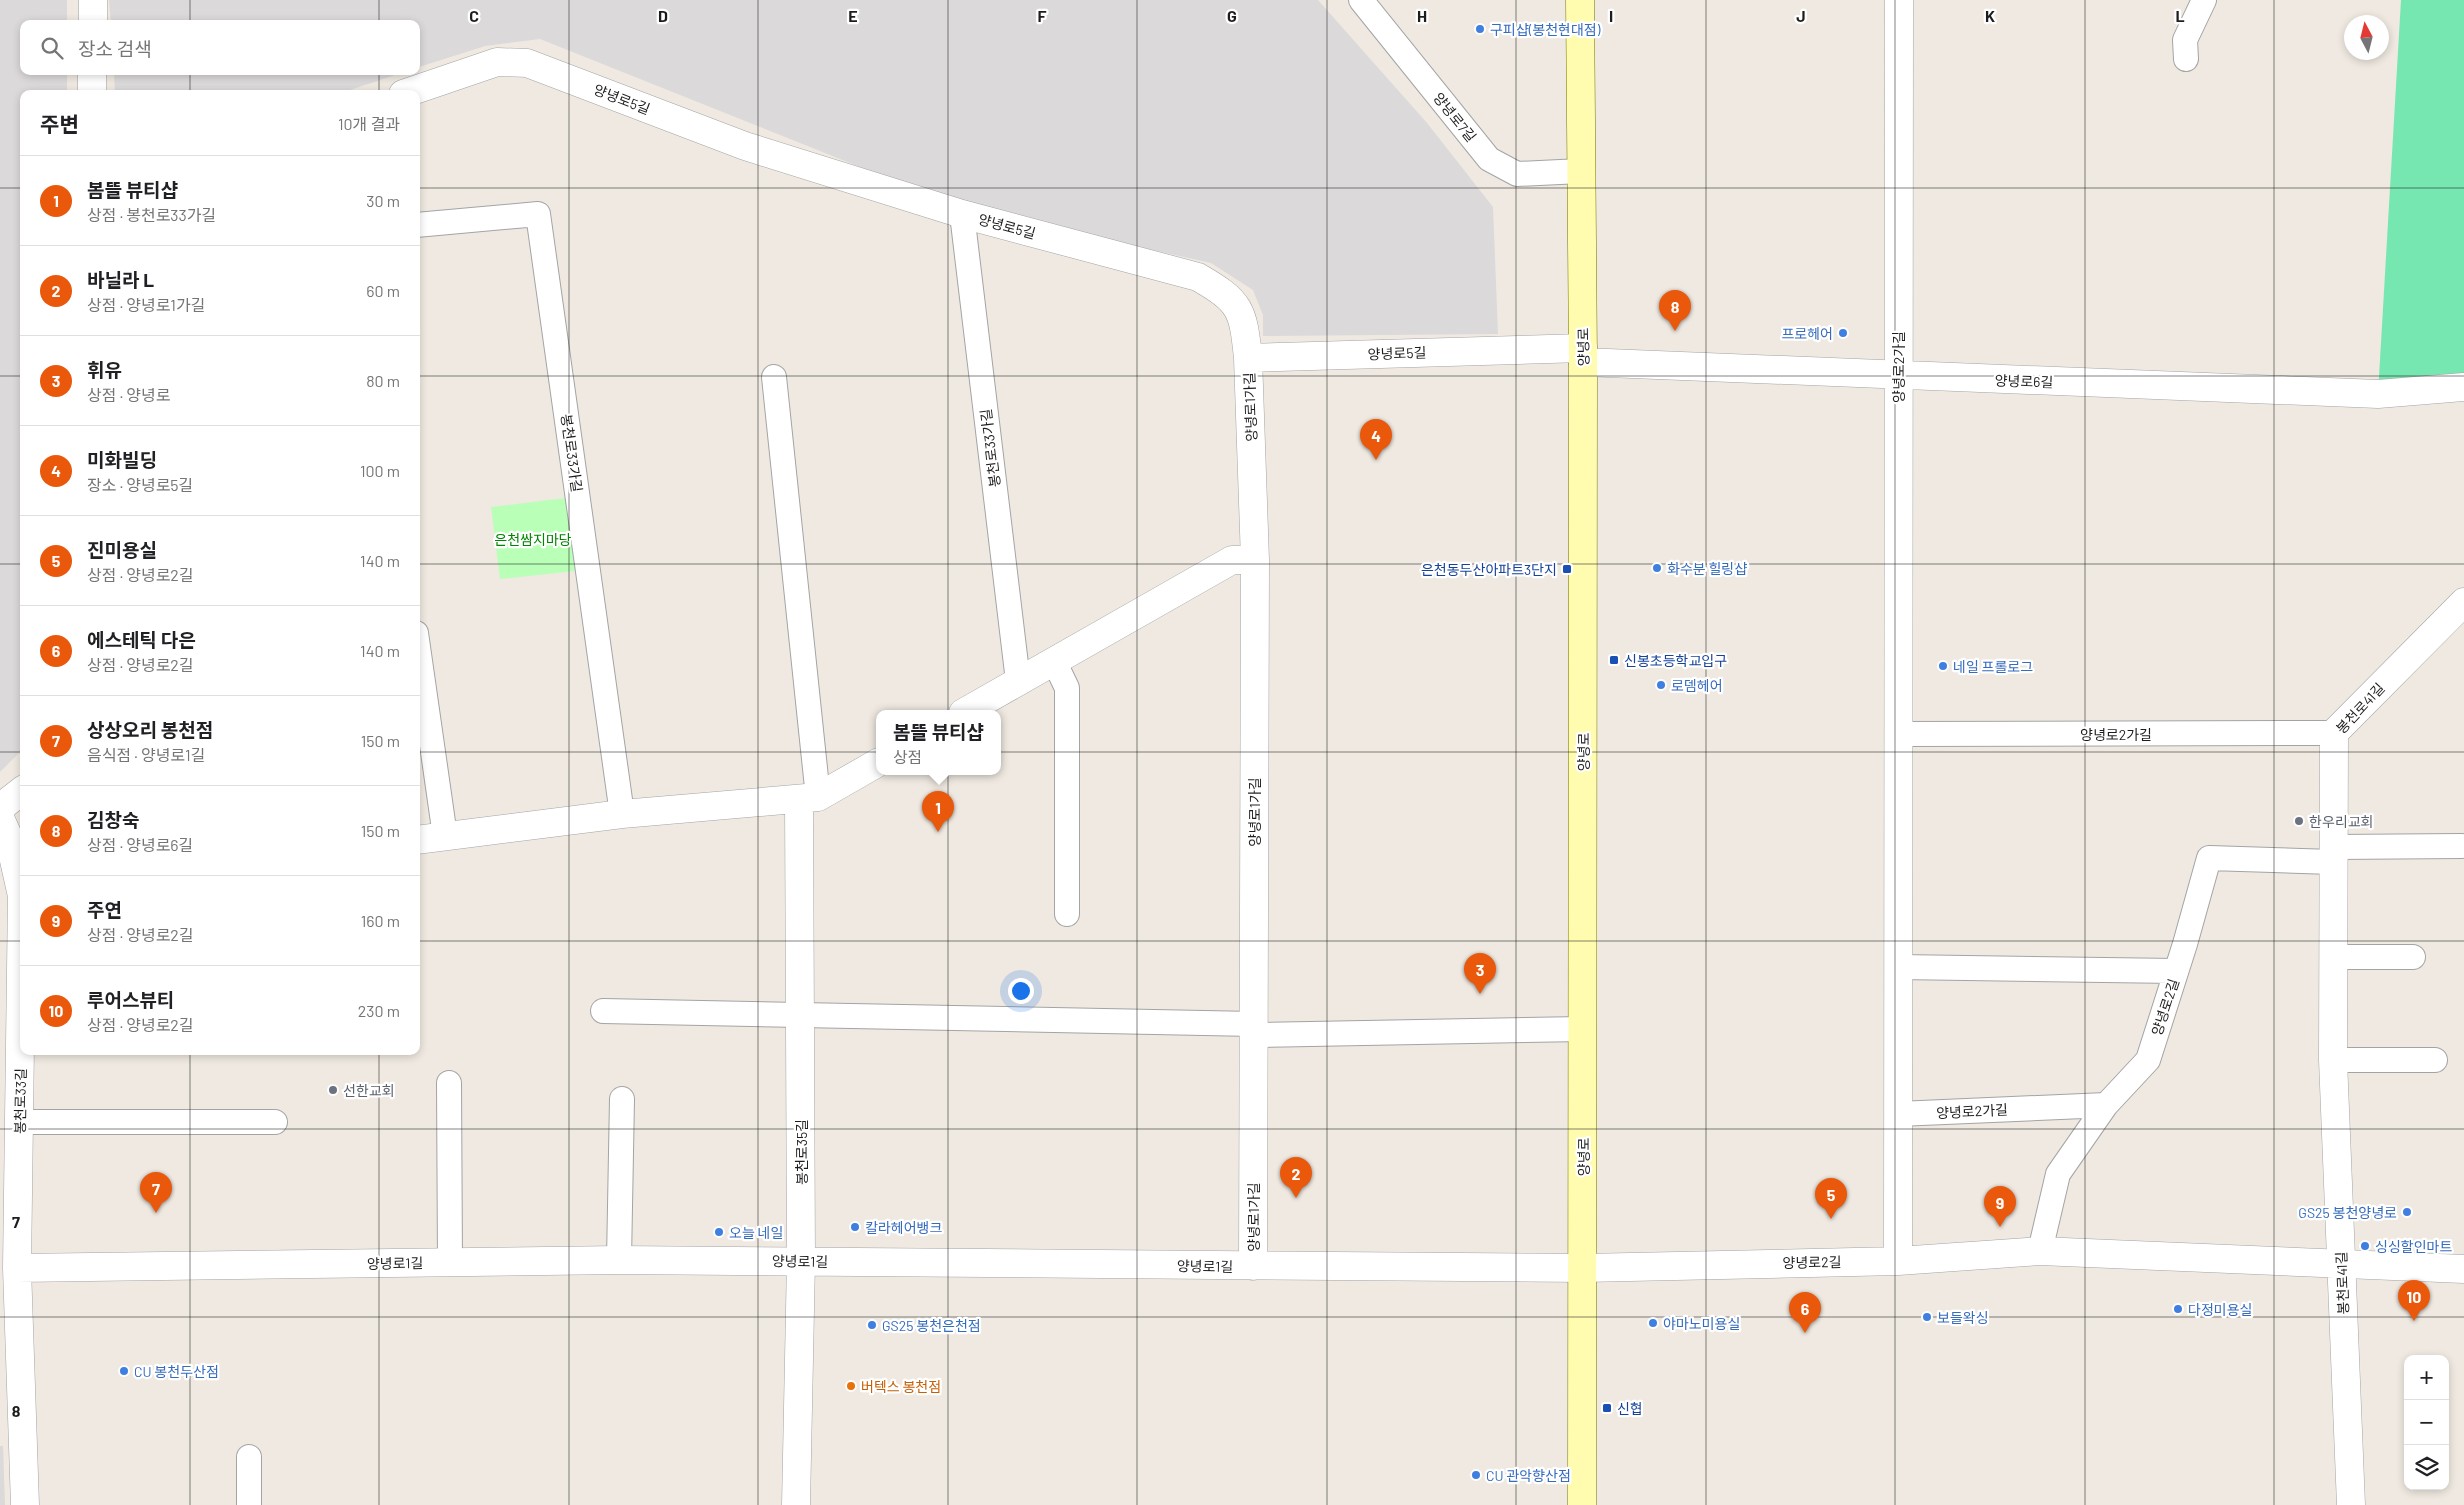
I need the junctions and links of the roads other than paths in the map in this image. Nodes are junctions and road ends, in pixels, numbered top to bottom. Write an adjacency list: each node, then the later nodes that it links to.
1 (93, 0): 6 (street)
2 (1362, 0): 11 (lane, 양녕로7길)
3 (1580, 0): 11 (main road, 양녕로)
4 (1899, 0): 16 (street, 양녕로2가길)
5 (2204, 0): 7 (lane)
6 (93, 20)
7 (2186, 59)
8 (92, 75): 9 (street)
9 (92, 90)
10 (415, 90): 12 (street, 양녕로5길)
11 (1581, 171): 14 (main road, 양녕로)
12 (962, 214): 15 (street, 양녕로5길); 23 (lane, 봉천로33가길)
13 (420, 225): 30 (lane, 봉천로33가길)
14 (1583, 355): 15 (street, 양녕로5길); 16 (street, 양녕로6길); 44 (main road, 양녕로)
15 (1248, 358): 19 (street, 양녕로1가길)
16 (1898, 376): 18 (street, 양녕로6길); 26 (street, 양녕로2가길)
17 (774, 377): 29 (lane)
18 (2464, 387)
19 (1255, 560): 22 (street); 45 (street, 양녕로1가길)
20 (2464, 602): 25 (street, 봉천로41길)
21 (420, 661): 32 (lane)
22 (1054, 661): 23 (street); 37 (lane)
23 (1018, 681): 24 (street)
24 (968, 710)
25 (2334, 733): 26 (lane, 양녕로2가길); 35 (street, 봉천로41길)
26 (1898, 734): 40 (street, 양녕로2가길)
27 (876, 764): 29 (street)
28 (20, 792): 31 (street, 봉천로33길)
29 (808, 798): 30 (street); 43 (street, 봉천로35길)
30 (622, 814): 32 (street)
31 (0, 817): 36 (street, 봉천로33길)
32 (445, 836): 33 (street)
33 (420, 839)
34 (2462, 846): 35 (lane)
35 (2334, 855): 39 (street, 봉천로41길); 41 (lane, 양녕로2길)
36 (20, 884)
37 (1067, 914)
38 (2413, 956): 39 (lane)
39 (2333, 958): 47 (street, 봉천로41길)
40 (1898, 967): 41 (lane); 52 (street, 양녕로2가길)
41 (2176, 971): 51 (lane, 양녕로2길)
42 (603, 1011): 43 (lane)
43 (800, 1014): 45 (lane); 58 (street, 봉천로35길)
44 (1583, 1029): 45 (lane); 63 (main road, 양녕로)
45 (1254, 1030): 61 (street, 양녕로1가길)
46 (21, 1055): 53 (street, 봉천로33길)
47 (2333, 1060): 48 (lane); 60 (street, 봉천로41길)
48 (2435, 1060)
49 (450, 1083): 59 (lane)
50 (622, 1099): 56 (lane)
51 (2106, 1105): 52 (lane, 양녕로2가길); 55 (lane, 양녕로2길)
52 (1898, 1114): 57 (street, 양녕로2가길)
53 (19, 1122): 54 (lane); 62 (street, 봉천로33길)
54 (276, 1122)
55 (2040, 1251): 57 (street, 양녕로2길); 60 (street, 양녕로2길)
56 (619, 1260): 58 (street, 양녕로1길); 59 (street, 양녕로1길)
57 (1898, 1260): 63 (street, 양녕로2길)
58 (801, 1261): 61 (street, 양녕로1길); 68 (street, 봉천로35길)
59 (450, 1263): 62 (street, 양녕로1길)
60 (2341, 1264): 64 (street, 양녕로2길); 70 (street, 봉천로41길)
61 (1253, 1266): 63 (street, 양녕로1길)
62 (8, 1268): 66 (street, 봉천로33길)
63 (1584, 1268): 69 (main road, 양녕로)
64 (2464, 1269)
65 (250, 1457): 67 (lane)
66 (25, 1505)
67 (249, 1505)
68 (796, 1505)
69 (1582, 1505)
70 (2351, 1505)

